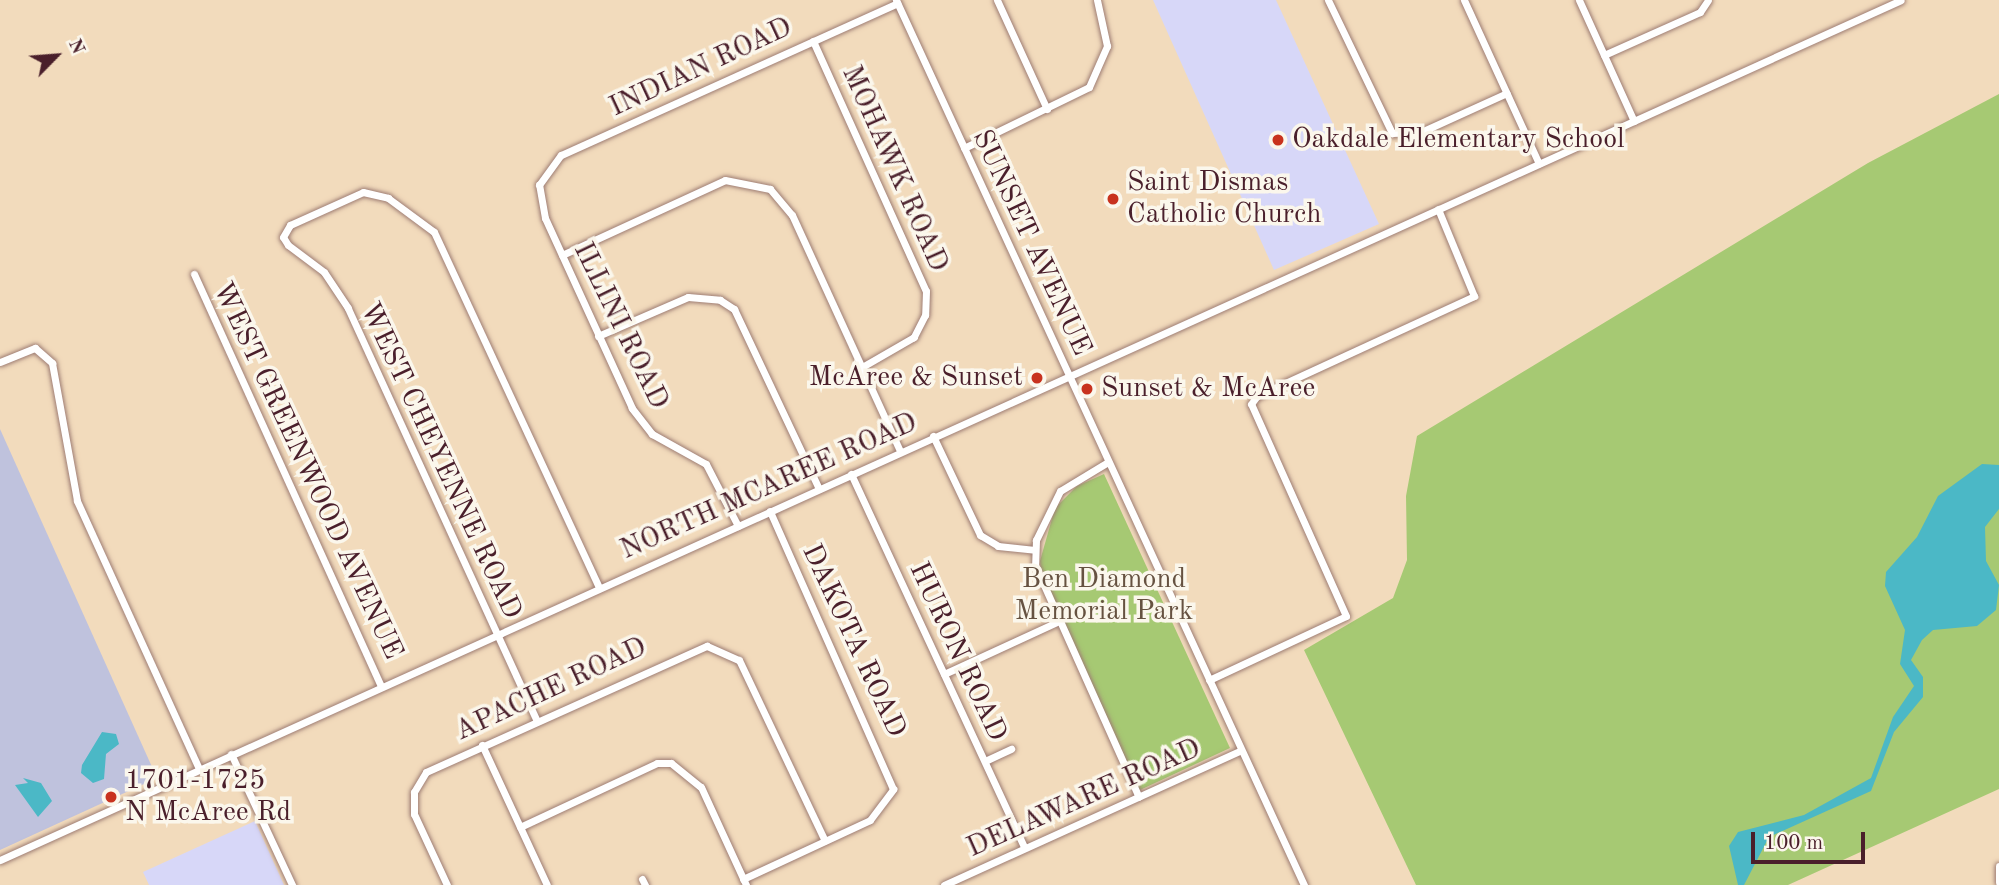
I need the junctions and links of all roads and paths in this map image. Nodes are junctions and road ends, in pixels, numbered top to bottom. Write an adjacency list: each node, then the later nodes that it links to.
1 (997, 0): 12 (street)
2 (1097, 0): 12 (street)
3 (1328, 0): 11 (street)
4 (1464, 0): 11 (street)
5 (1579, 0): 10 (street)
6 (1707, 0): 10 (street)
7 (1901, 0): 13 (street, NORTH MCAREE ROAD)
8 (897, 1): 9 (street, INDIAN ROAD); 14 (street, SUNSET AVENUE)
9 (813, 41): 15 (street, INDIAN ROAD); 22 (street, MOHAWK ROAD)
10 (1604, 55): 13 (street)
11 (1507, 93): 16 (street)
12 (1047, 109): 14 (street)
13 (1634, 121): 16 (street, NORTH MCAREE ROAD)
14 (964, 148): 23 (street, SUNSET AVENUE)
15 (561, 155): 18 (street, ILLINI ROAD)
16 (1539, 164): 17 (street, NORTH MCAREE ROAD)
17 (1438, 209): 23 (street, NORTH MCAREE ROAD); 36 (street)
18 (562, 255): 20 (street, ILLINI ROAD); 22 (street)
19 (194, 274): 37 (street, WEST GREENWOOD AVENUE)
20 (598, 336): 28 (street); 30 (street, ILLINI ROAD)
21 (0, 362): 44 (street)
22 (862, 367): 25 (street)
23 (1068, 375): 24 (street, NORTH MCAREE ROAD); 26 (street, SUNSET AVENUE)
24 (933, 436): 25 (street, NORTH MCAREE ROAD); 31 (street)
25 (900, 451): 27 (street, NORTH MCAREE ROAD)
26 (1108, 462): 31 (street); 36 (street, SUNSET AVENUE)
27 (851, 474): 28 (street, NORTH MCAREE ROAD); 35 (street, HURON ROAD)
28 (819, 489): 29 (street, NORTH MCAREE ROAD)
29 (770, 511): 30 (street, NORTH MCAREE ROAD); 47 (street, DAKOTA ROAD)
30 (738, 526): 32 (street, NORTH MCAREE ROAD)
31 (1035, 551): 33 (street)
32 (600, 587): 34 (street, NORTH MCAREE ROAD); 34 (street, WEST CHEYENNE ROAD)
33 (1057, 622): 35 (street); 45 (street)
34 (496, 633): 37 (street, NORTH MCAREE ROAD); 38 (street, WEST CHEYENNE ROAD)
35 (944, 674): 43 (street, HURON ROAD)
36 (1209, 680): 41 (street, SUNSET AVENUE)
37 (381, 686): 42 (street, NORTH MCAREE ROAD)
38 (537, 719): 39 (street, APACHE ROAD); 47 (street, APACHE ROAD)
39 (482, 745): 46 (street); 54 (street, APACHE ROAD)
40 (1011, 749): 43 (street)
41 (1241, 750): 45 (street, DELAWARE ROAD); 57 (street, SUNSET AVENUE)
42 (232, 754): 44 (street, NORTH MCAREE ROAD); 53 (street)
43 (985, 761): 48 (street, HURON ROAD)
44 (199, 769): 49 (street, NORTH MCAREE ROAD)
45 (1139, 797): 48 (street, DELAWARE ROAD)
46 (520, 827): 51 (street); 55 (street)
47 (825, 841): 51 (street)
48 (1025, 848): 56 (street, DELAWARE ROAD)
49 (0, 860)
50 (1997, 867): 52 (street)
51 (745, 882)
52 (1999, 882)
53 (292, 885)
54 (447, 885)
55 (547, 885)
56 (944, 885)
57 (1304, 885)

